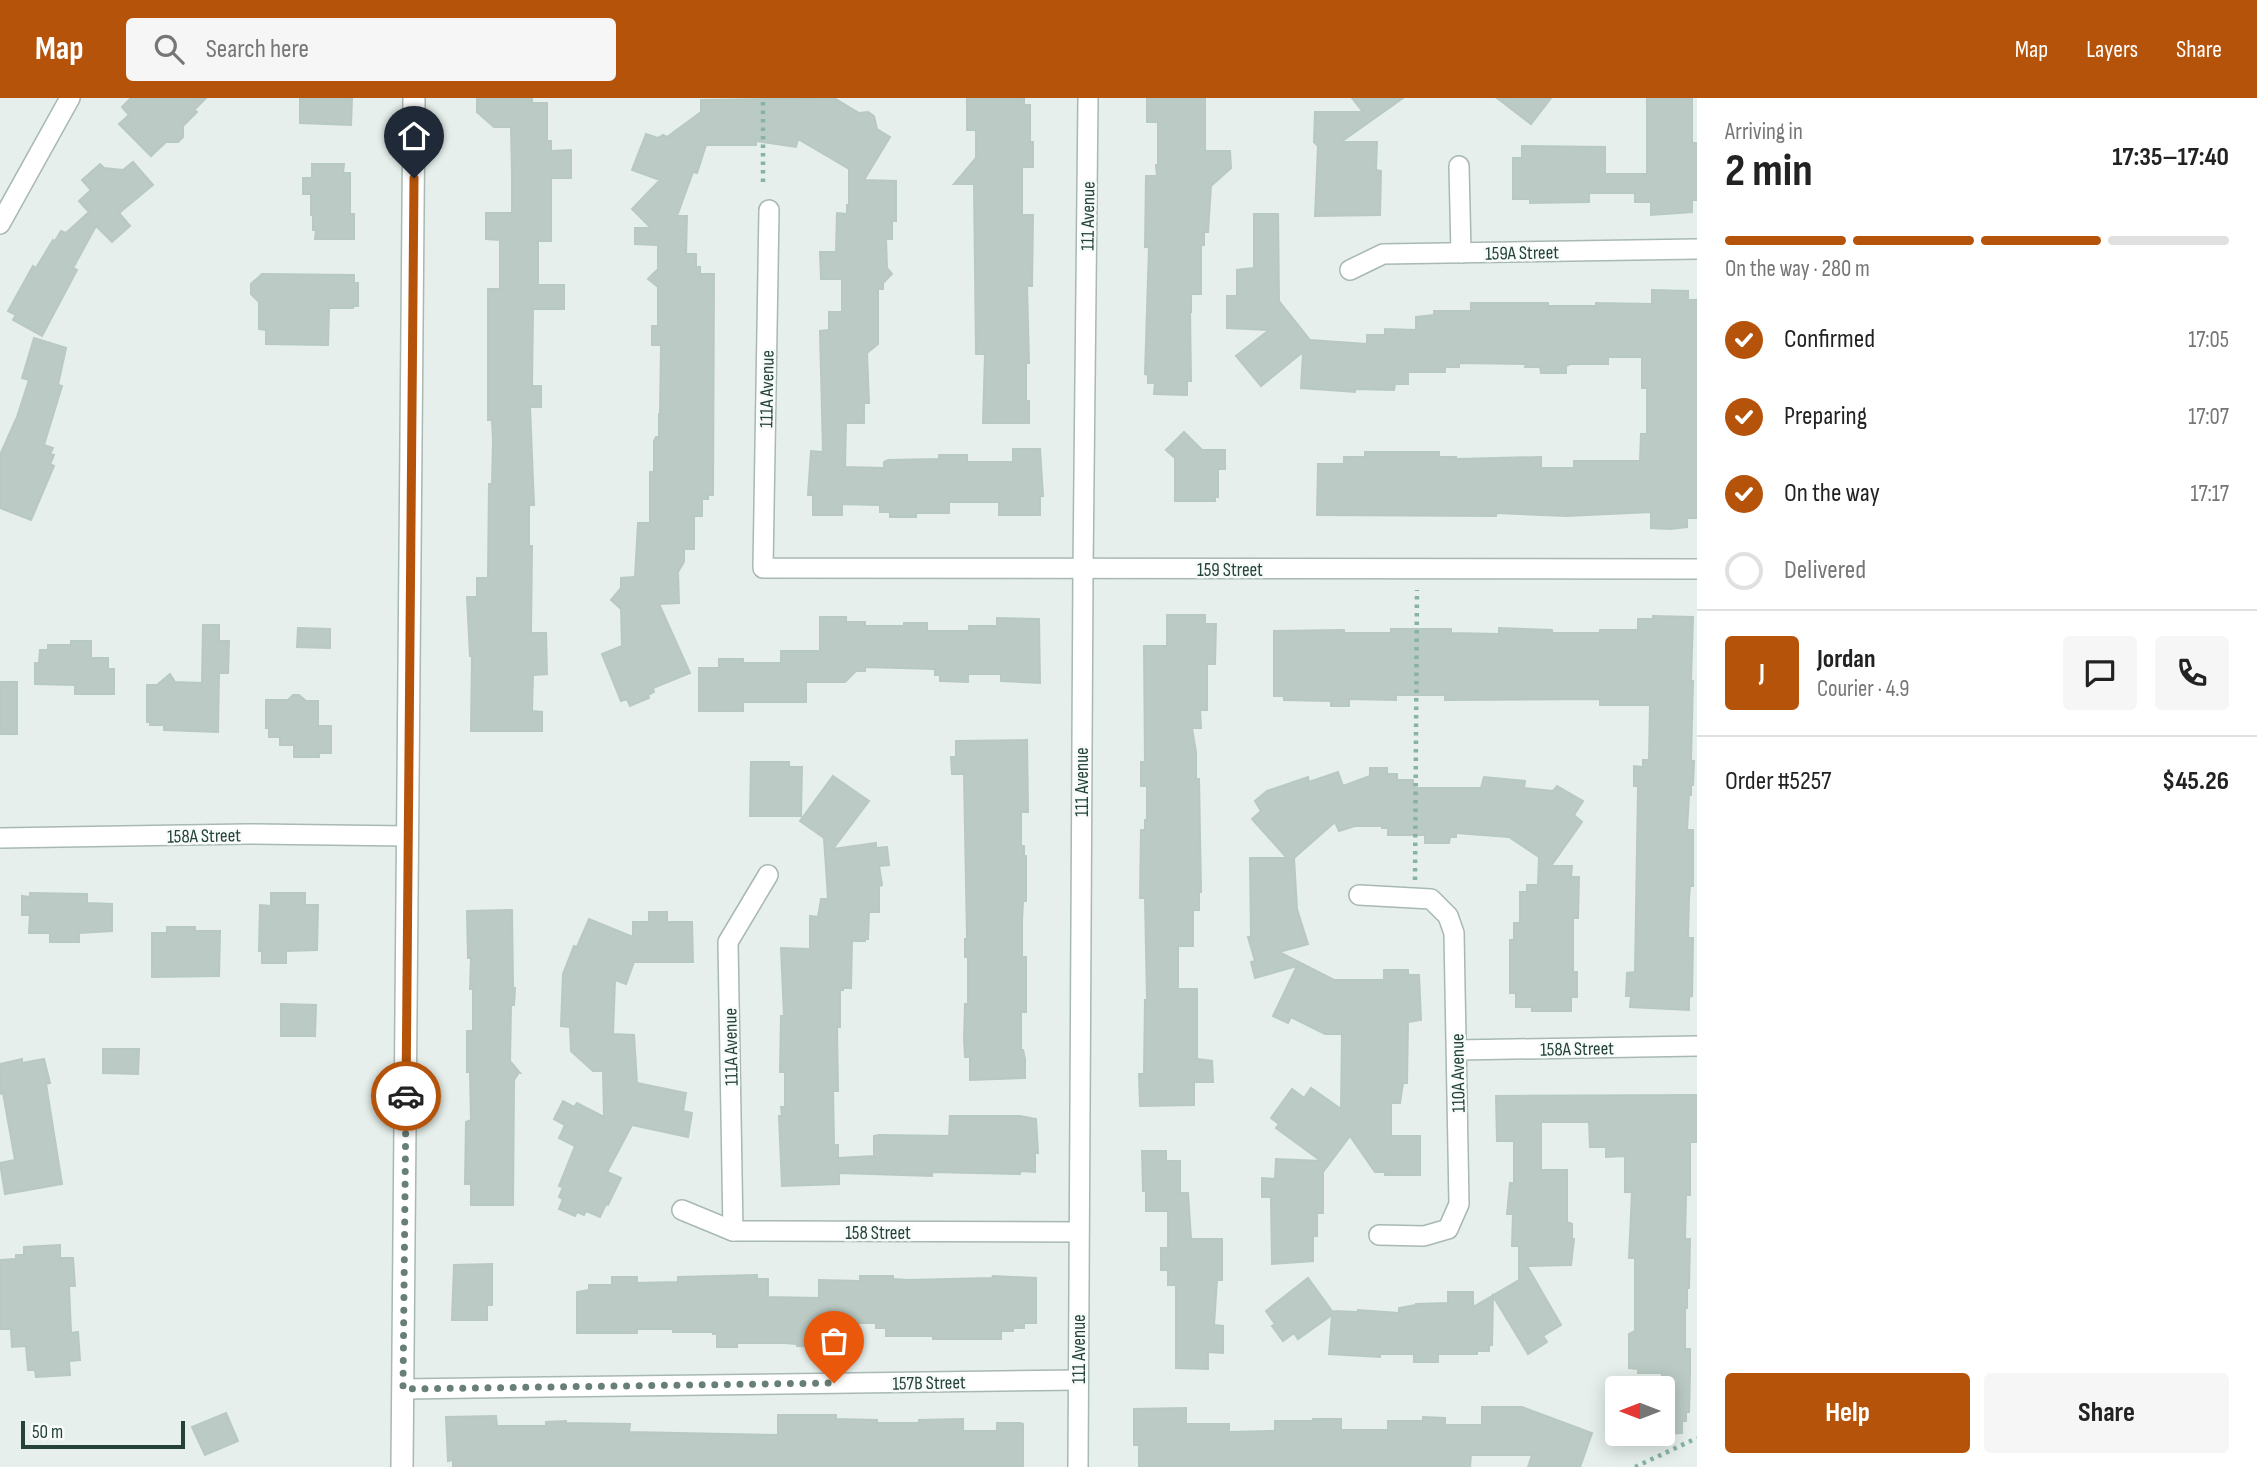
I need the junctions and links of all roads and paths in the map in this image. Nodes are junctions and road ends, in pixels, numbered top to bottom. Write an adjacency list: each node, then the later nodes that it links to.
1 (70, 98): 8 (street)
2 (414, 98): 16 (street)
3 (763, 98): 6 (path)
4 (1088, 98): 14 (street, 111 Avenue)
5 (1459, 166): 10 (street)
6 (762, 182)
7 (769, 210): 12 (street, 111A Avenue)
8 (0, 225)
9 (1697, 248): 10 (street, 159A Street)
10 (1461, 253): 11 (street, 159A Street)
11 (1350, 271)
12 (763, 568): 14 (street, 159 Street)
13 (1697, 569): 14 (street, 159 Street)
14 (1083, 570): 25 (street, 111 Avenue)
15 (1417, 590): 19 (path)
16 (408, 836): 17 (street, 158A Street); 28 (street)
17 (0, 838)
18 (768, 875): 24 (street, 111A Avenue)
19 (1415, 887)
20 (1359, 895): 22 (street, 110A Avenue)
21 (1697, 1046): 22 (street, 158A Street)
22 (1458, 1050): 26 (street, 110A Avenue)
23 (682, 1210): 24 (street, 158 Street)
24 (733, 1231): 25 (street, 158 Street)
25 (1079, 1232): 27 (street, 111 Avenue)
26 (1379, 1235)
27 (1078, 1380): 28 (street, 157B Street); 31 (street, 111 Avenue)
28 (403, 1389): 30 (street)
29 (1697, 1438): 32 (path)
30 (402, 1467)
31 (1078, 1467)
32 (1635, 1467)

